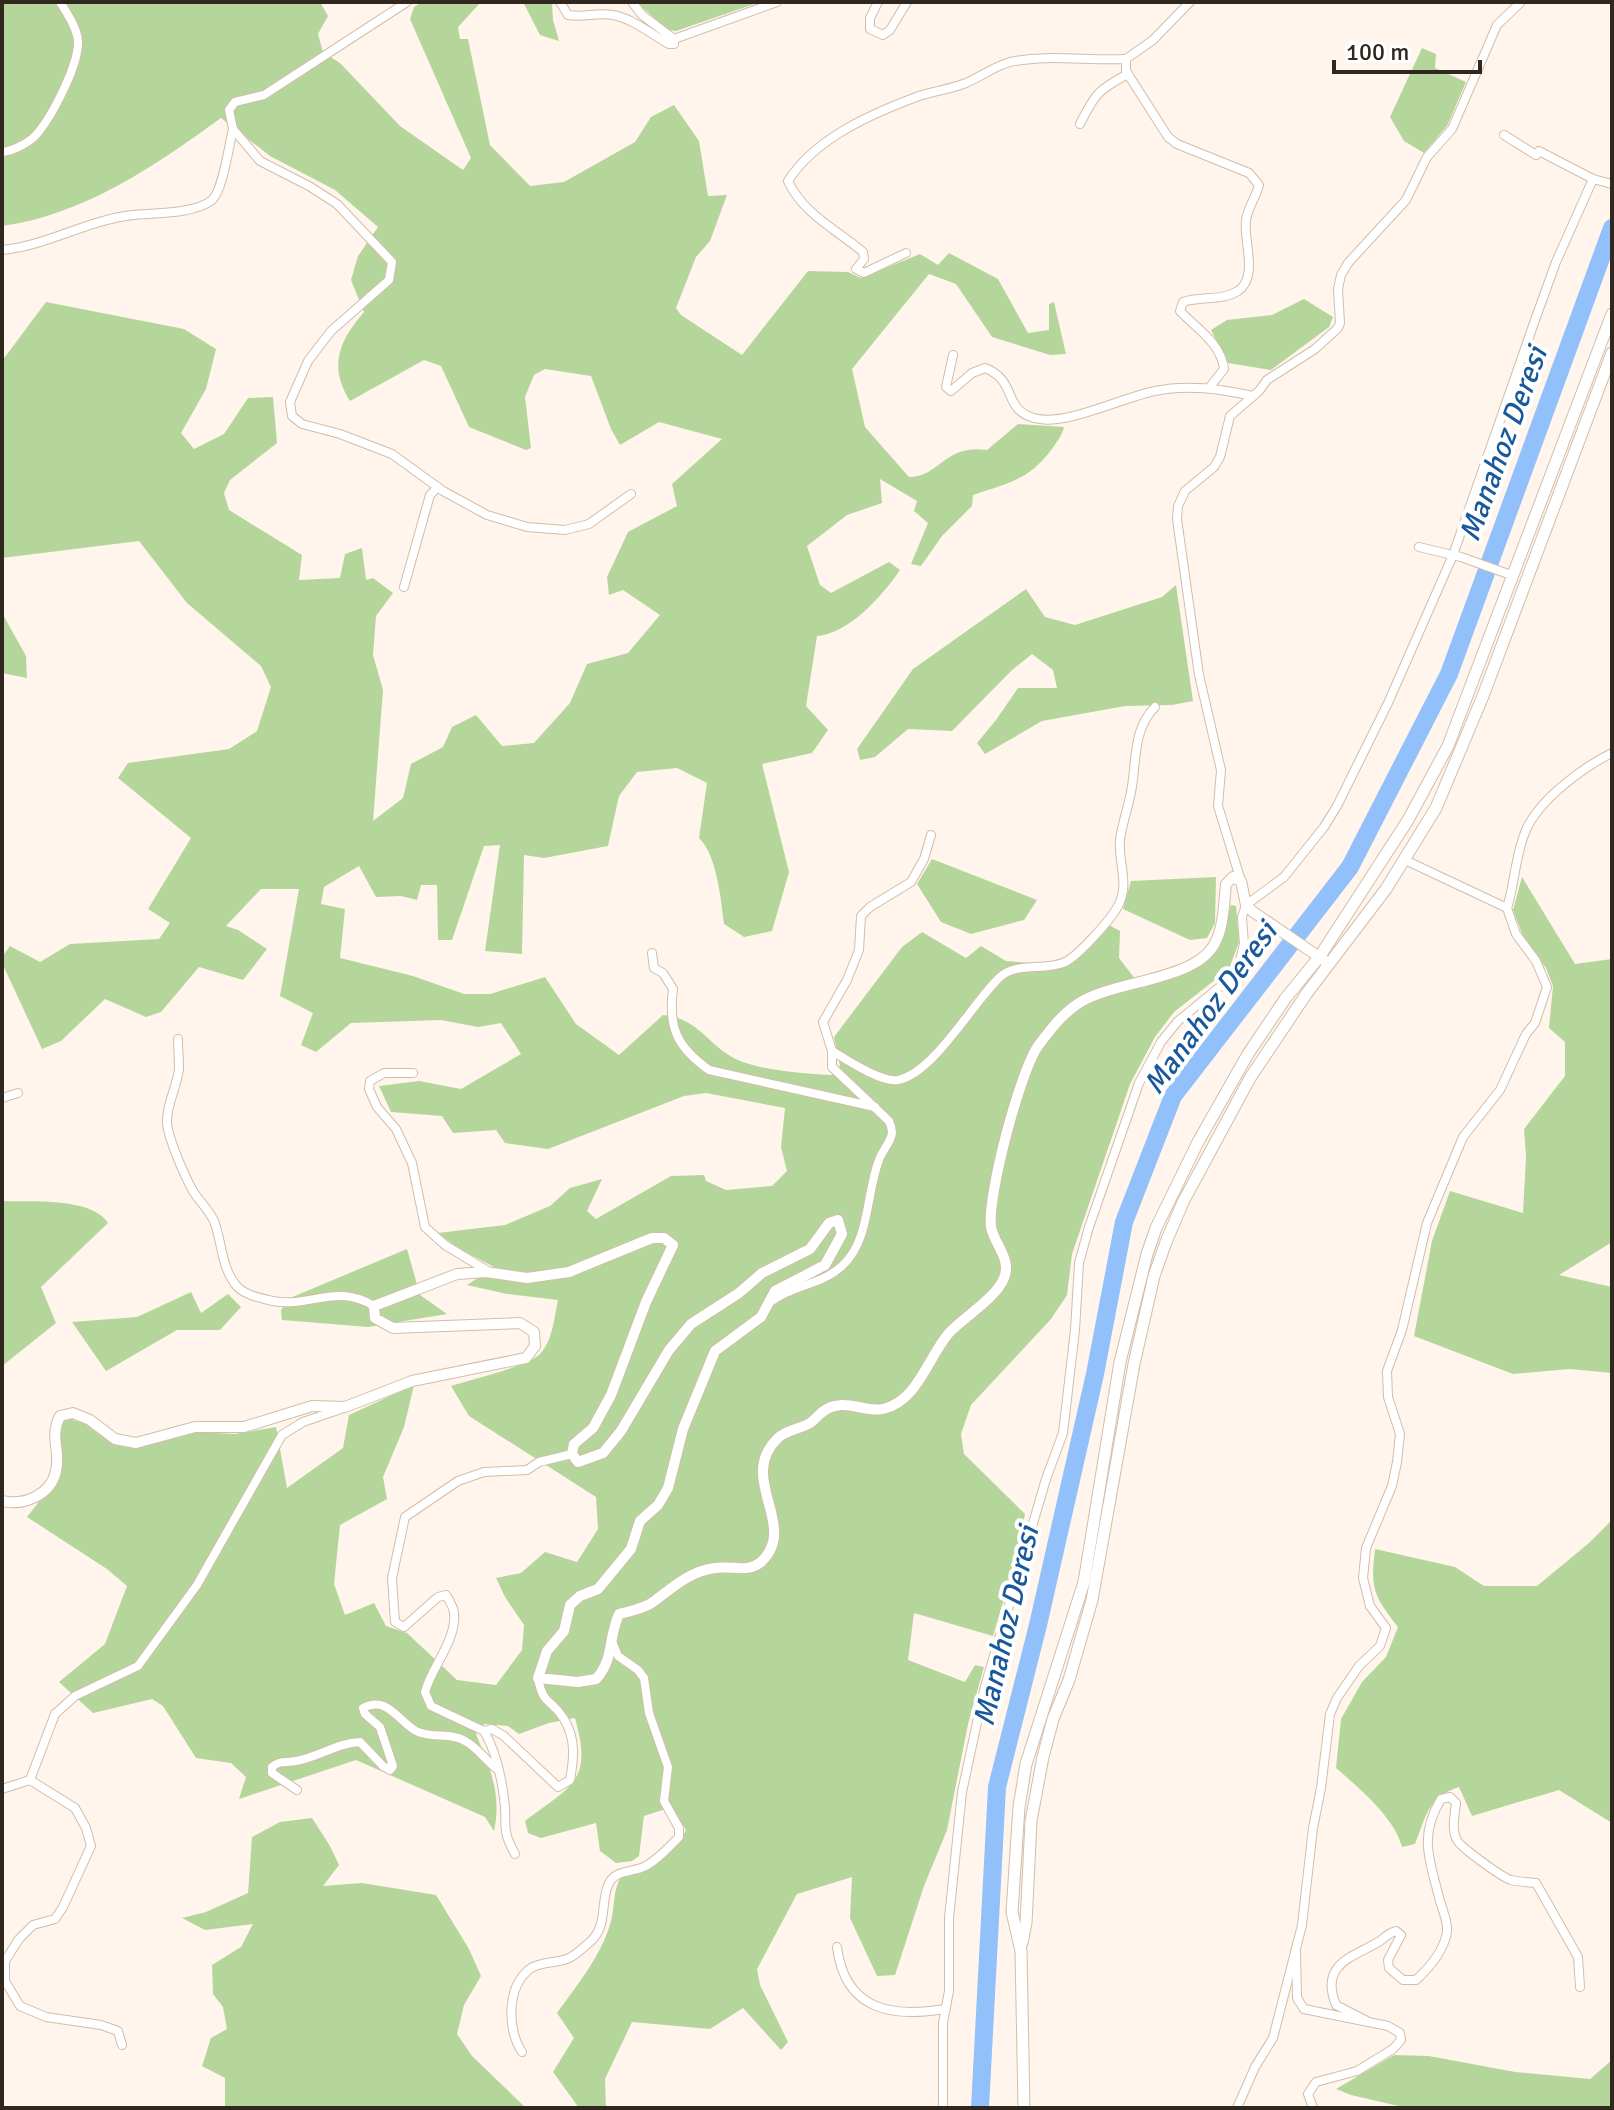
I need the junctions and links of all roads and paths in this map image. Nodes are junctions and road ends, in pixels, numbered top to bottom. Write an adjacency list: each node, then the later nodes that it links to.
1 (60, 2): 16 (street)
2 (407, 2): 14 (street)
3 (560, 2): 10 (street)
4 (632, 2): 10 (street)
5 (777, 2): 10 (street)
6 (878, 2): 7 (street)
7 (907, 2)
8 (1190, 2): 11 (street)
9 (1521, 2): 25 (street)
10 (674, 39)
11 (1126, 59): 12 (street); 20 (street)
12 (1128, 74): 13 (street); 24 (street)
13 (1080, 124)
14 (233, 129): 19 (street); 26 (street)
15 (1504, 135): 17 (street)
16 (2, 152)
17 (1593, 179): 18 (street); 29 (street)
18 (1612, 184)
19 (2, 250)
20 (906, 253)
21 (1612, 314): 30 (main road)
22 (1612, 353): 35 (main road)
23 (953, 355): 24 (street)
24 (1209, 388): 25 (street)
25 (1253, 396): 36 (street)
26 (438, 487): 27 (street); 31 (street)
27 (631, 494)
28 (1419, 547): 29 (street)
29 (1457, 556): 30 (street); 37 (street)
30 (1511, 574): 40 (main road)
31 (404, 587)
32 (1155, 707): 43 (street)
33 (1612, 753): 38 (street)
34 (931, 835): 43 (street)
35 (1405, 860): 38 (street); 41 (main road)
36 (1241, 881): 37 (street); 54 (street)
37 (1249, 908): 40 (street); 66 (street)
38 (1507, 908): 62 (street)
39 (652, 953): 47 (street)
40 (1315, 953): 41 (street); 64 (main road)
41 (1330, 965): 64 (main road)
42 (178, 1039): 50 (street)
43 (832, 1051): 47 (street)
44 (413, 1073): 48 (street)
45 (18, 1093): 46 (street)
46 (2, 1098)
47 (875, 1107): 49 (street)
48 (492, 1273): 50 (street); 52 (street)
49 (768, 1305): 52 (street); 55 (street)
50 (374, 1306): 51 (street)
51 (345, 1407): 53 (street); 58 (street)
52 (572, 1454): 56 (street)
53 (2, 1501)
54 (611, 1638): 55 (street); 69 (street)
55 (538, 1678): 56 (street)
56 (484, 1731): 57 (street)
57 (497, 1769): 60 (street); 61 (street)
58 (30, 1780): 59 (street); 68 (street)
59 (2, 1789)
60 (297, 1790)
61 (515, 1854)
62 (1296, 1945): 67 (street); 72 (street)
63 (837, 1947): 66 (street)
64 (1021, 1951): 71 (main road)
65 (1580, 1987): 67 (street)
66 (945, 2009): 70 (street)
67 (1367, 2021): 73 (street)
68 (122, 2045)
69 (522, 2052)
70 (943, 2108)
71 (1024, 2108)
72 (1237, 2108)
73 (1313, 2108)

